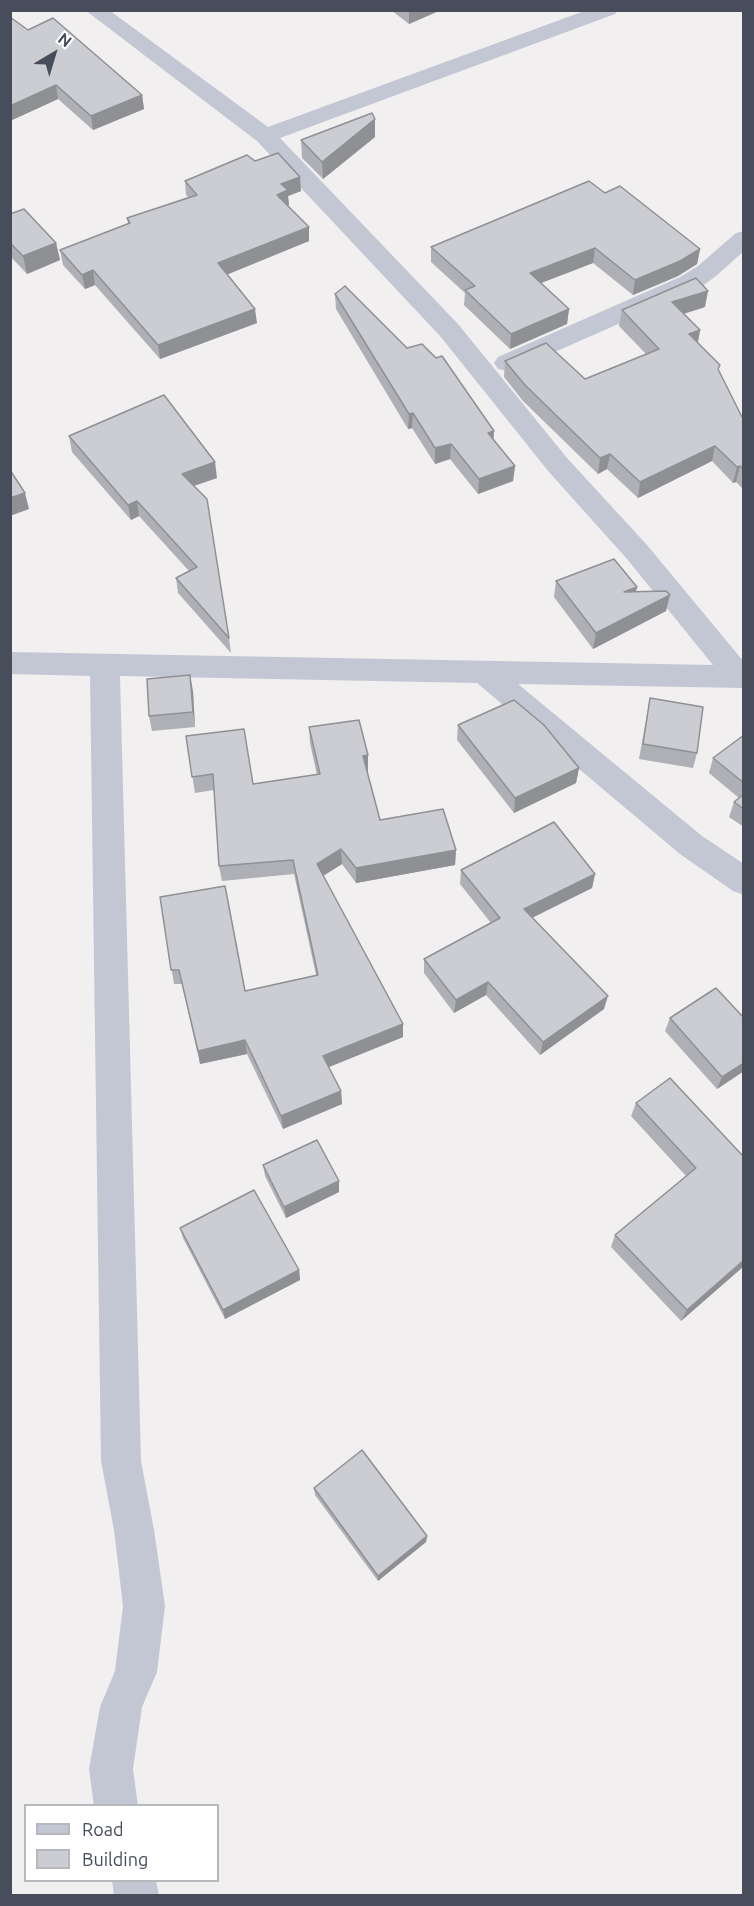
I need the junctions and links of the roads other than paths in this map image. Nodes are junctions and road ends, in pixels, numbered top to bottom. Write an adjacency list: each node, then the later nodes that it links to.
1 (95, 10): 3 (street)
2 (608, 10): 3 (street)
3 (265, 136): 5 (street)
4 (744, 238): 5 (street)
5 (483, 373): 9 (street)
6 (10, 663): 7 (street)
7 (105, 665): 8 (street); 11 (street)
8 (482, 671): 9 (street); 10 (street)
9 (741, 677)
10 (744, 882)
11 (117, 1804)

